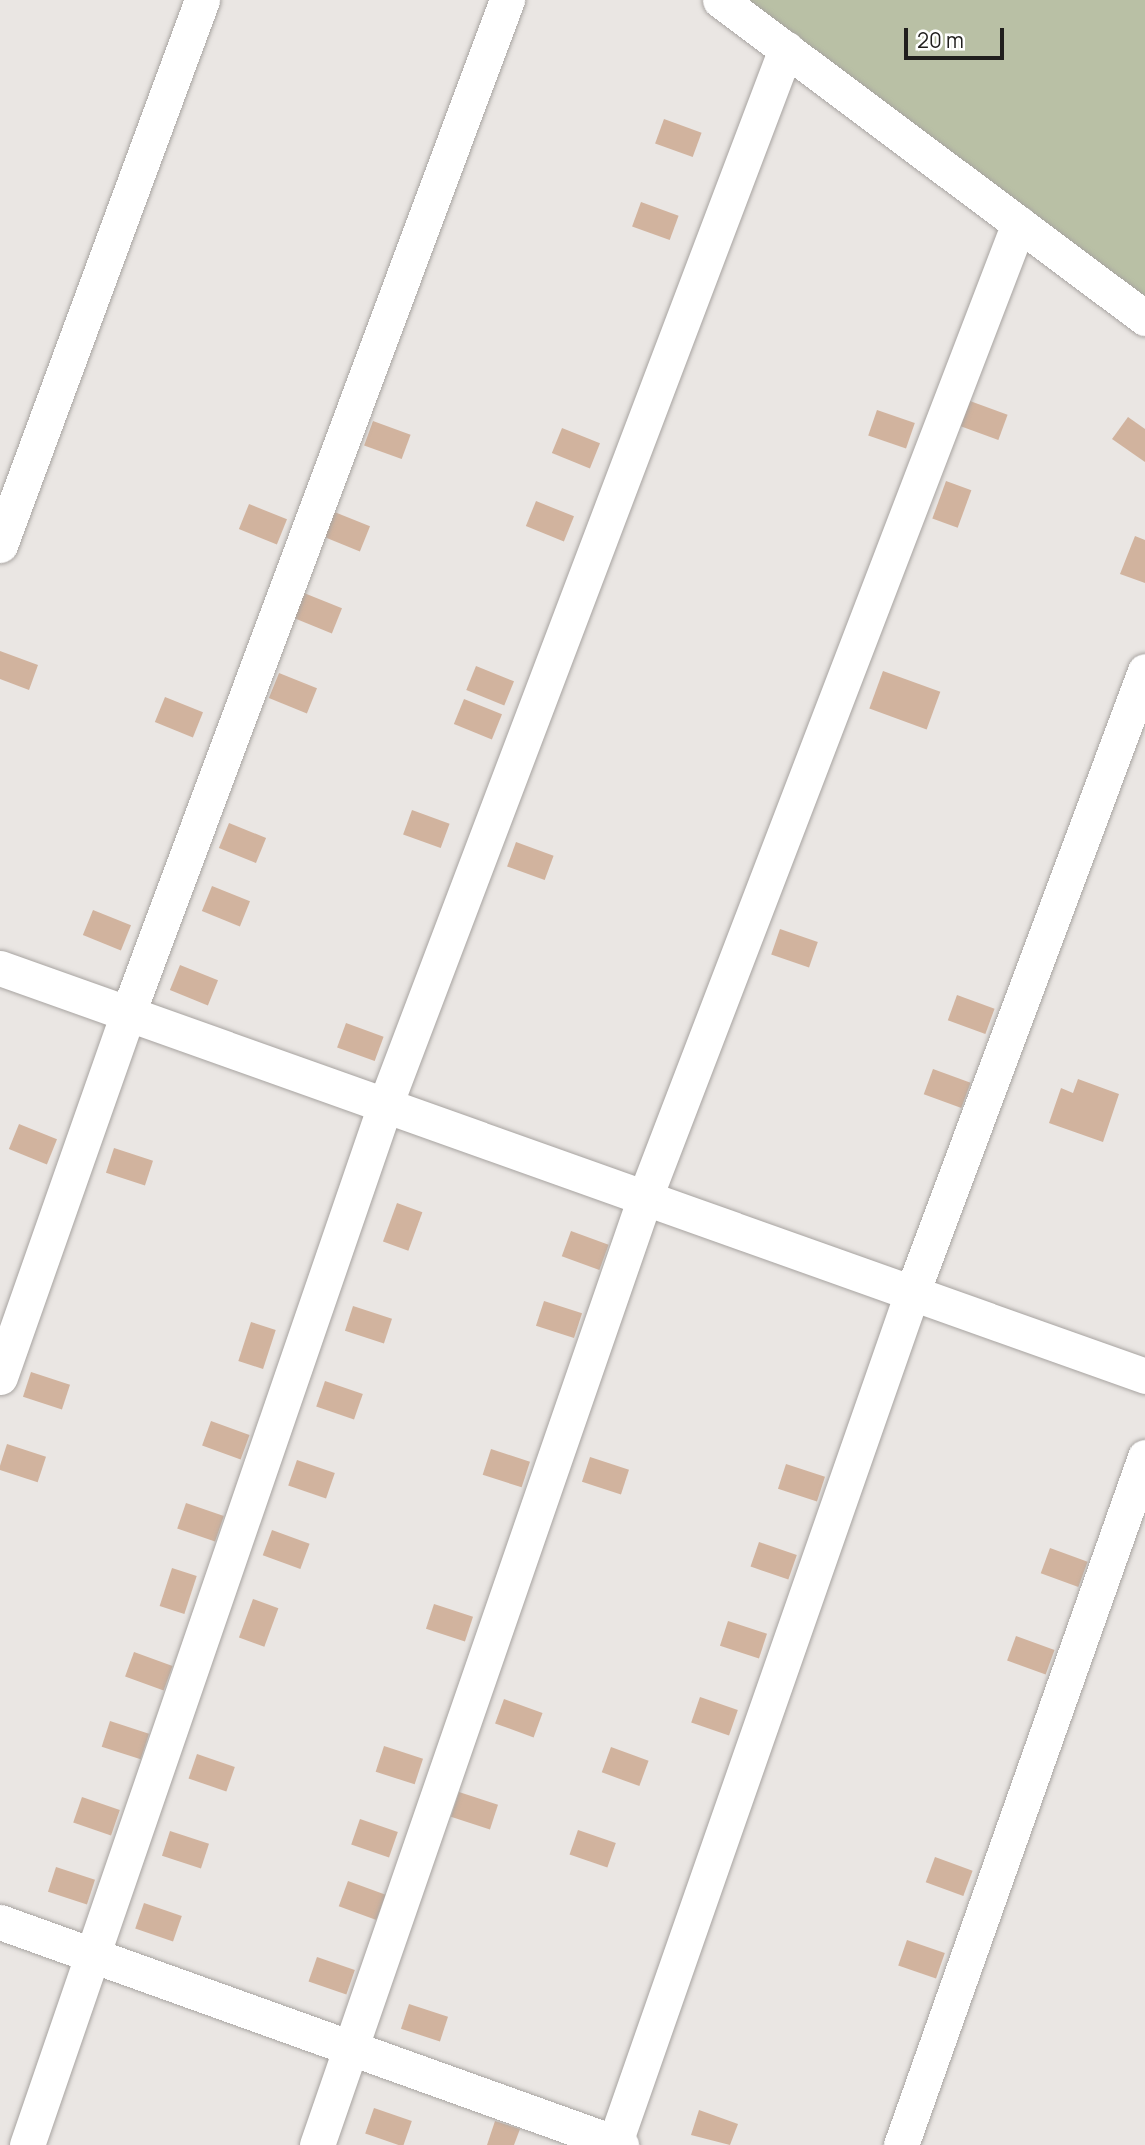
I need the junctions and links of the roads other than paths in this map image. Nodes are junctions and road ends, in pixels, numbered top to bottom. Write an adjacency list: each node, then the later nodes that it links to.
1 (202, 0): 7 (street)
2 (506, 0): 10 (street)
3 (720, 0): 4 (street)
4 (786, 49): 5 (street); 11 (street)
5 (1019, 223): 6 (street); 12 (street)
6 (1145, 318)
7 (0, 545)
8 (1145, 671): 13 (street)
9 (0, 968): 10 (street)
10 (128, 1013): 11 (street); 15 (street)
11 (385, 1105): 12 (street); 18 (street)
12 (645, 1197): 13 (street); 19 (street)
13 (912, 1293): 14 (street); 20 (street)
14 (1145, 1376)
15 (0, 1377)
16 (1145, 1457): 23 (street)
17 (0, 1922): 18 (street)
18 (91, 1954): 19 (street); 21 (street)
19 (349, 2047): 20 (street); 22 (street)
20 (617, 2144)
21 (27, 2145)
22 (317, 2145)
23 (901, 2145)

